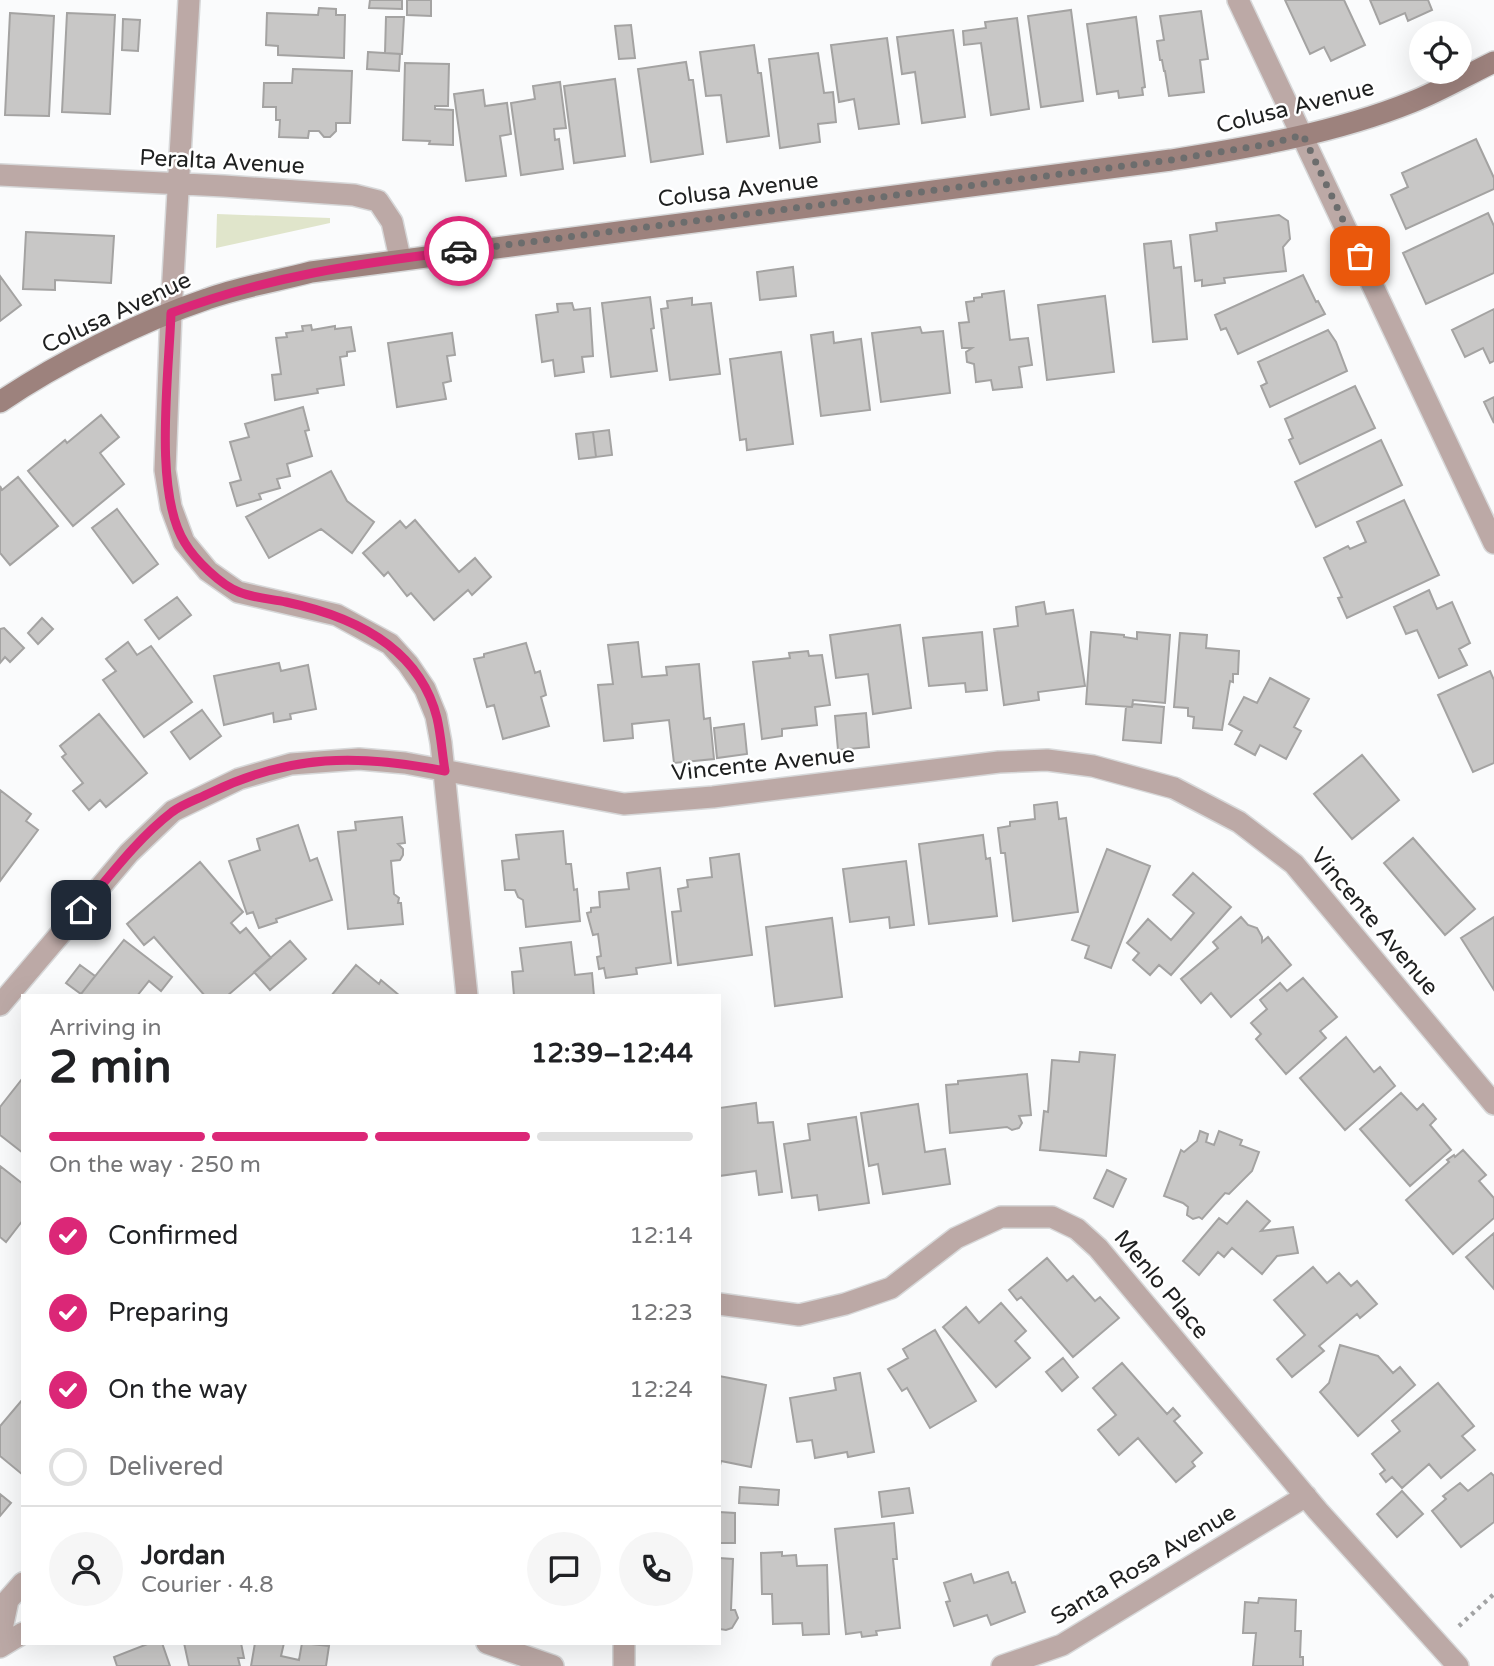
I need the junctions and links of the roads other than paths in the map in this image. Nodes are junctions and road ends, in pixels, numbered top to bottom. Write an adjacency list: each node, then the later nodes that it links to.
1 (190, 0): 6 (street)
2 (1238, 0): 4 (street)
3 (1494, 62): 4 (street, Colusa Avenue)
4 (1303, 135): 7 (street, Colusa Avenue); 10 (street)
5 (0, 175): 6 (street, Peralta Avenue)
6 (179, 184): 7 (street, Peralta Avenue); 8 (street)
7 (400, 258): 8 (street, Colusa Avenue)
8 (171, 313): 9 (street, Colusa Avenue); 11 (street)
9 (0, 402)
10 (1494, 543)
11 (445, 771): 12 (street); 13 (street, Vincente Avenue); 14 (street, Vincente Avenue)
12 (467, 994)
13 (0, 1005)
14 (1494, 1104)
15 (721, 1304): 16 (street, Menlo Place)
16 (1306, 1496): 25 (street, Santa Rosa Avenue); 26 (street, Menlo Place)
17 (21, 1585): 19 (street)
18 (21, 1634): 22 (street)
19 (0, 1638)
20 (493, 1645): 23 (street)
21 (624, 1645): 24 (street)
22 (0, 1647)
23 (553, 1666)
24 (624, 1666)
25 (1002, 1666)
26 (1458, 1666)

